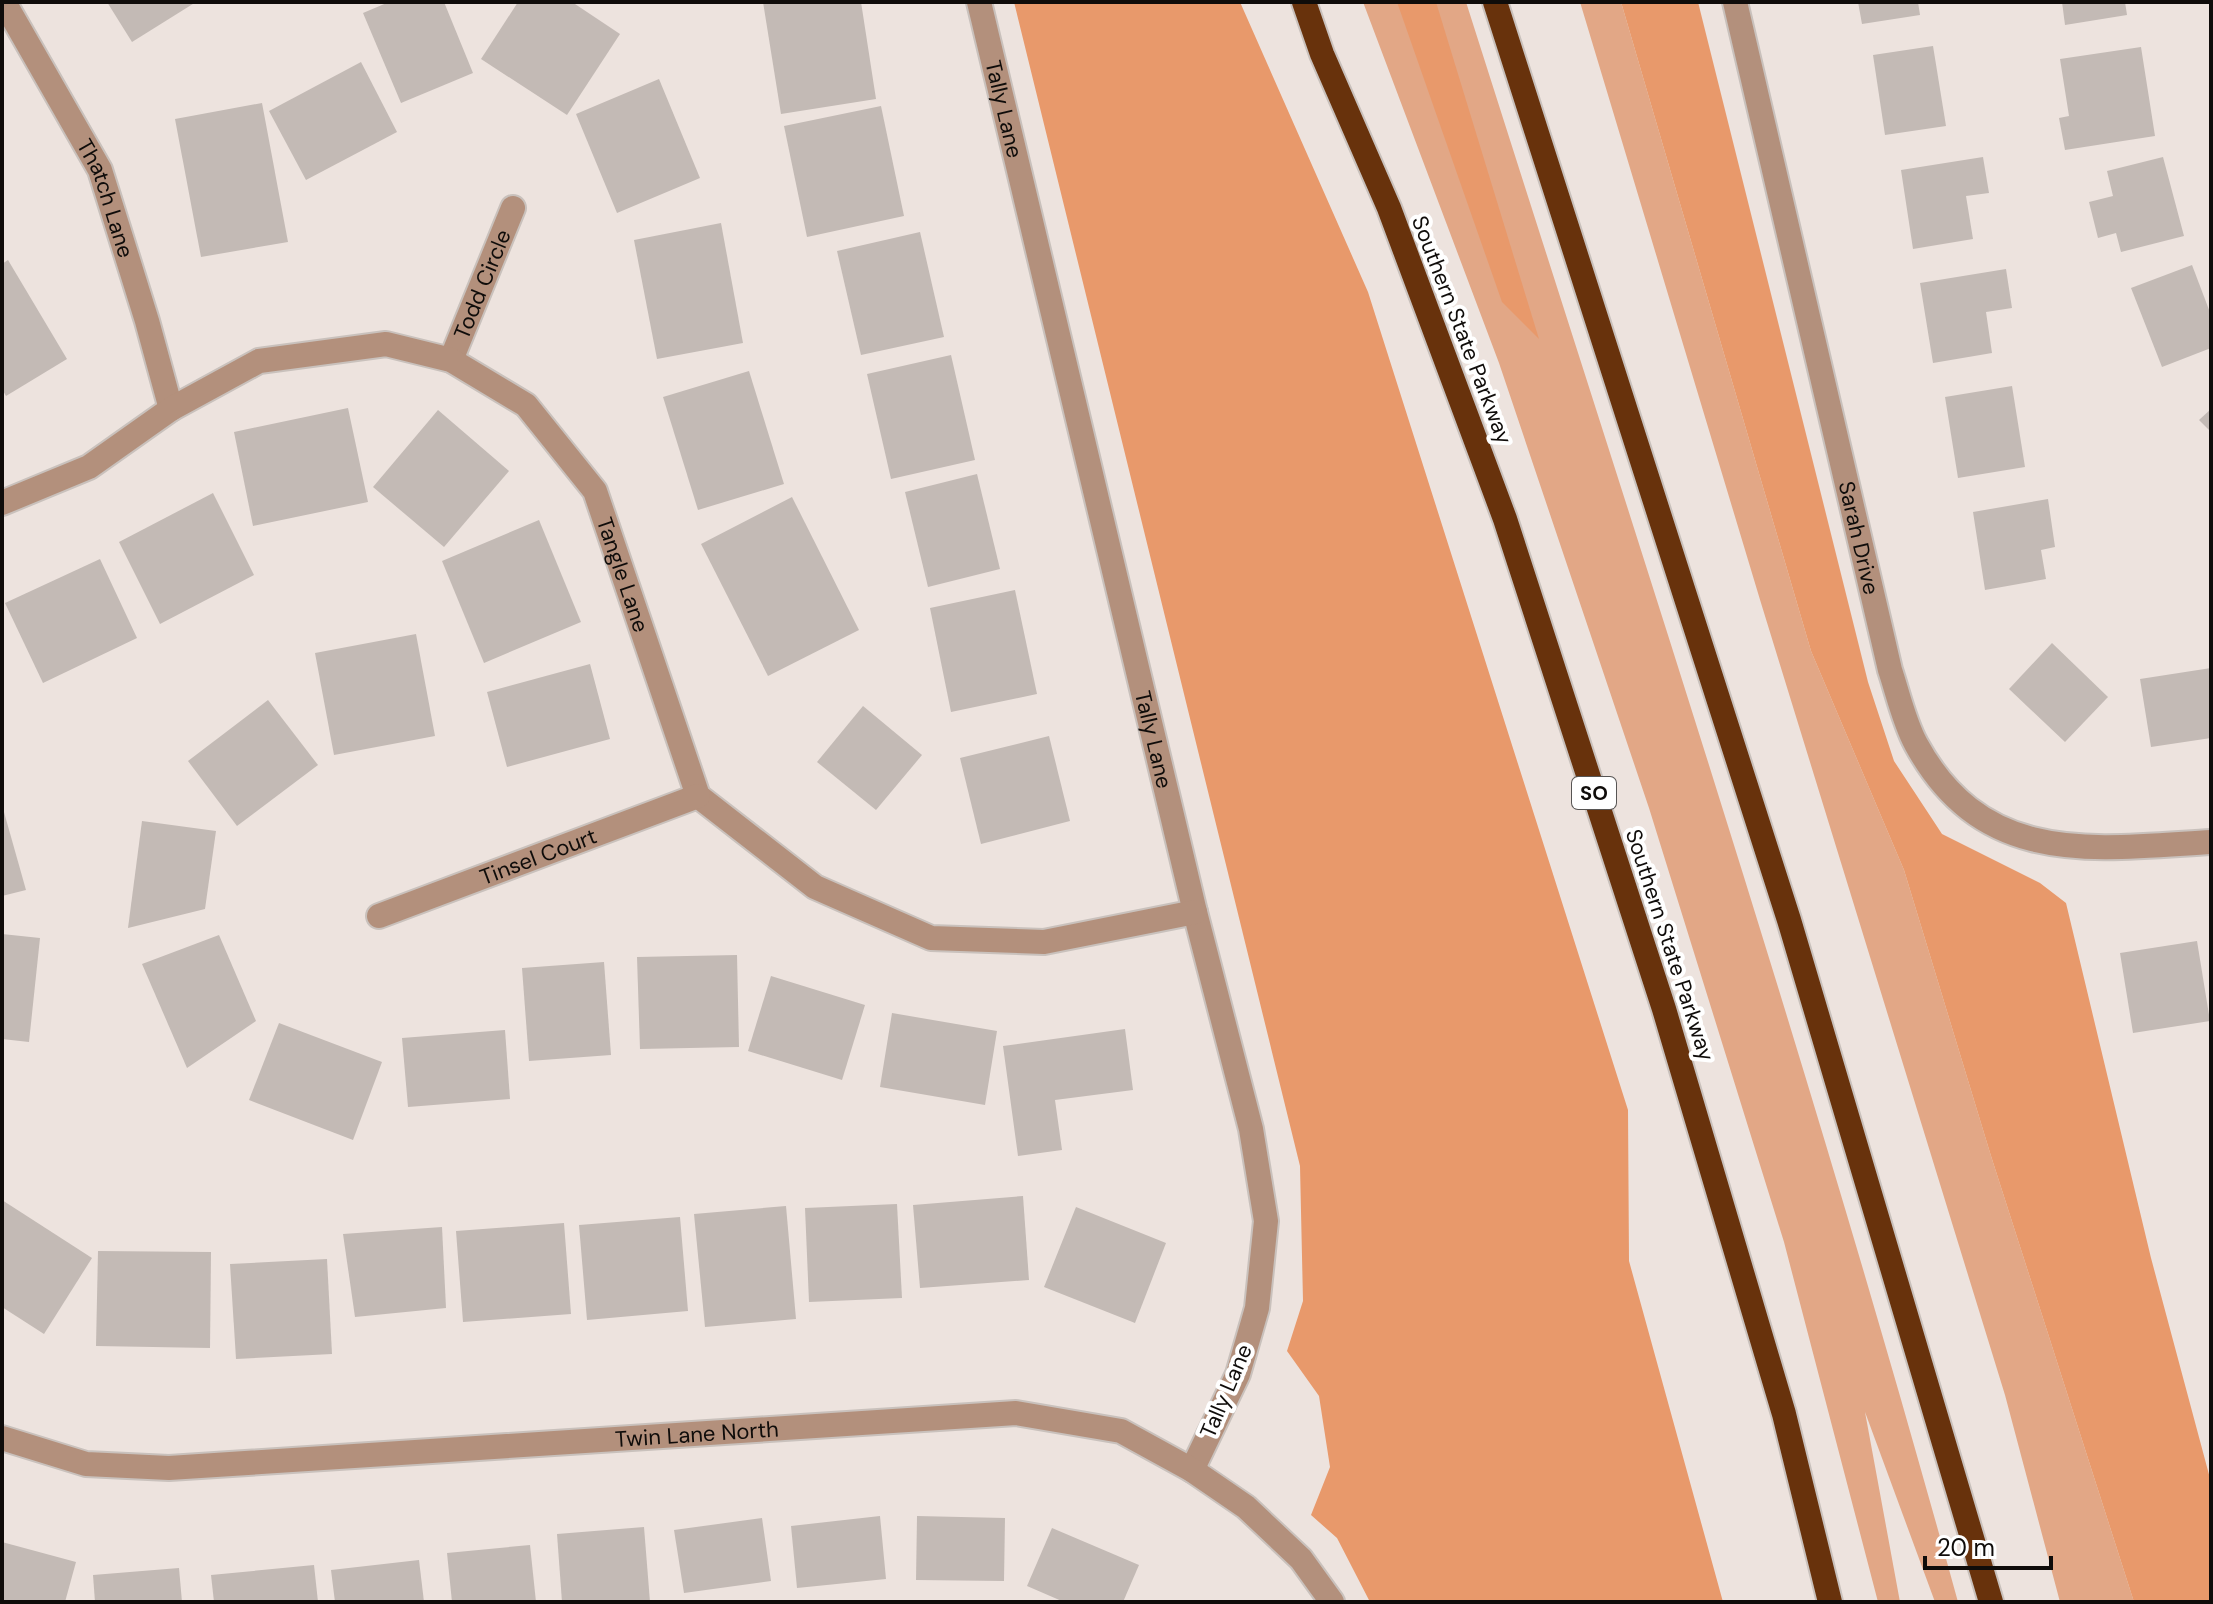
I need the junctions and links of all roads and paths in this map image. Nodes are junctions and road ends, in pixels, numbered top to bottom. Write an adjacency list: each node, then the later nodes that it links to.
1 (4, 2): 8 (street, Thatch Lane)
2 (979, 2): 12 (street, Tally Lane)
3 (1304, 2): 17 (highway, Southern State Parkway / SO)
4 (1495, 2): 18 (highway)
5 (1735, 2): 11 (street, Sarah Drive)
6 (513, 208): 7 (street, Todd Circle)
7 (451, 360): 8 (street, Tangle Lane); 10 (street, Tangle Lane)
8 (171, 409): 9 (street, Tangle Lane)
9 (2, 503)
10 (698, 796): 12 (street); 13 (street, Tinsel Court)
11 (2211, 842)
12 (1195, 912): 15 (street, Tally Lane)
13 (379, 916)
14 (2, 1438): 15 (street, Twin Lane North)
15 (1192, 1470): 16 (street, Twin Lane North)
16 (1332, 1602)
17 (1830, 1602)
18 (1991, 1602)

